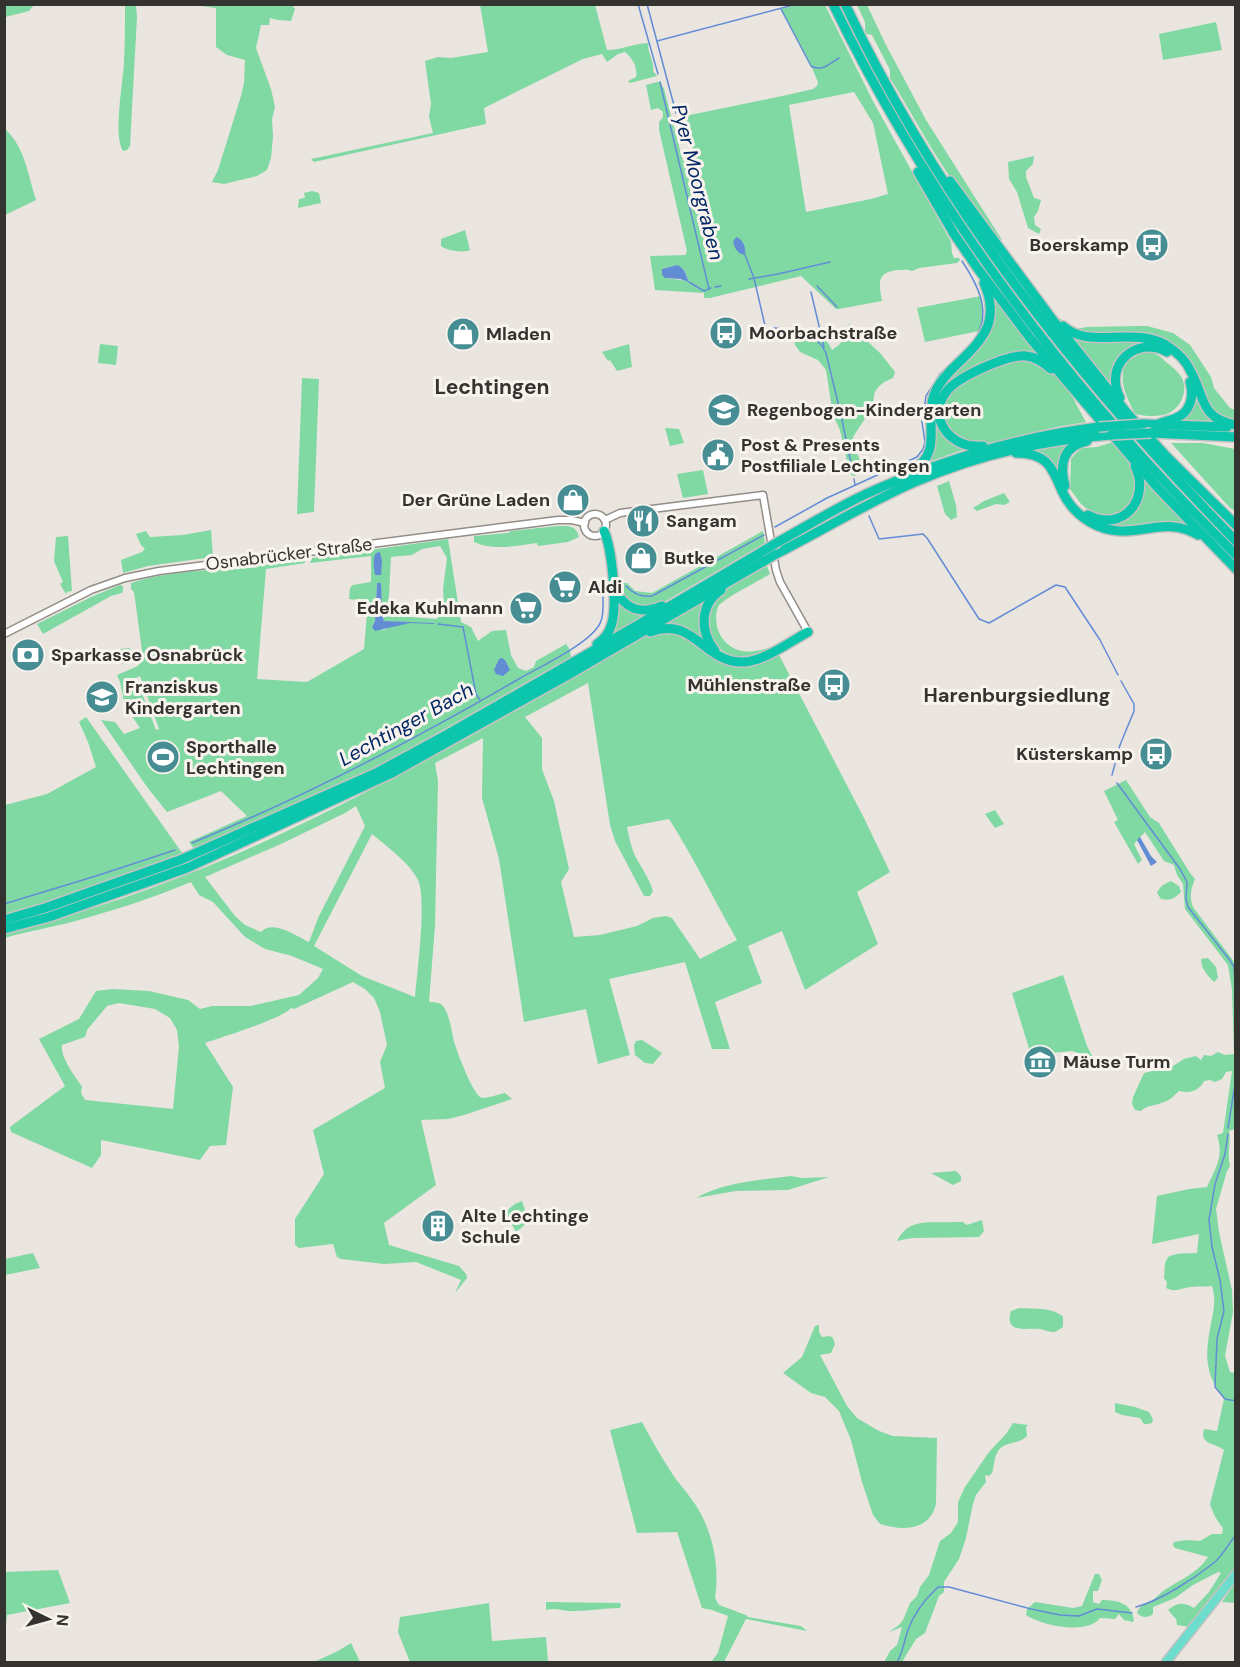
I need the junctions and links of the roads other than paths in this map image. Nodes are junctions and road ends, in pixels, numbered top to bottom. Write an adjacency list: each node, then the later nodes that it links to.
1 (833, 4): 3 (highway)
2 (845, 4): 4 (highway)
3 (915, 156): 5 (highway); 25 (highway)
4 (931, 163): 6 (highway); 22 (highway)
5 (978, 269): 7 (highway); 15 (highway)
6 (1052, 319): 8 (highway); 10 (highway)
7 (1063, 378): 13 (highway); 14 (highway)
8 (1127, 413): 9 (highway); 16 (highway)
9 (1158, 424): 10 (highway); 13 (highway, bridge)
10 (1236, 427)
11 (1109, 435): 12 (highway, bridge); 13 (highway); 14 (highway)
12 (1236, 437)
13 (997, 450): 15 (highway); 23 (highway); 24 (highway)
14 (1127, 450): 23 (highway)
15 (866, 494): 24 (highway)
16 (1218, 507): 17 (highway); 20 (highway)
17 (1236, 517)
18 (605, 520): 19 (street); 21 (street); 30 (street)
19 (585, 522): 21 (street); 31 (street, Osnabrücker Straße)
20 (1236, 525)
21 (602, 534): 28 (highway)
22 (1236, 541)
23 (1208, 542): 27 (highway)
24 (779, 547): 26 (highway, bridge)
25 (1236, 555)
26 (765, 557): 29 (highway); 32 (highway); 33 (highway)
27 (1236, 569)
28 (613, 584): 29 (highway); 34 (highway)
29 (676, 603): 34 (highway)
30 (808, 632): 33 (highway)
31 (4, 634)
32 (628, 640): 33 (highway); 35 (highway)
33 (718, 655)
34 (569, 665): 35 (highway)
35 (202, 857): 36 (highway)
36 (184, 864): 37 (highway); 38 (highway)
37 (4, 920)
38 (4, 929)
39 (1236, 1574): 40 (main road)
40 (1166, 1662)

